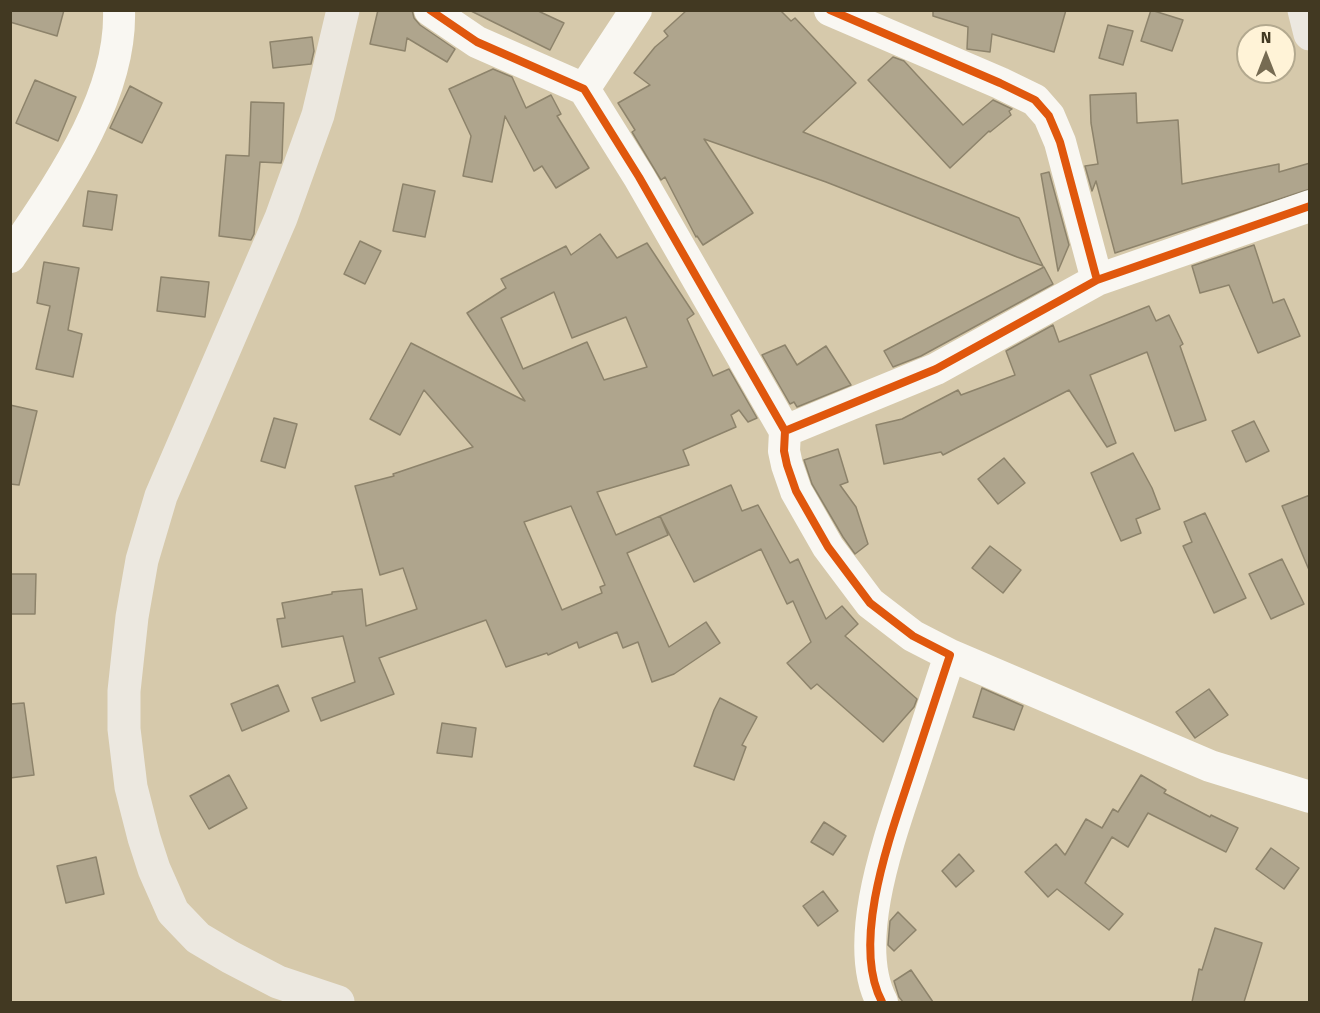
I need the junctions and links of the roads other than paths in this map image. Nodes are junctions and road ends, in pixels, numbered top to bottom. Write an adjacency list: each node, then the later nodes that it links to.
1 (119, 10): 10 (street)
2 (343, 10): 15 (main road)
3 (430, 10): 8 (street)
4 (636, 10): 8 (street)
5 (830, 10): 11 (street)
6 (1304, 10): 7 (main road)
7 (1310, 34)
8 (584, 88): 12 (street)
9 (1310, 206): 11 (street)
10 (10, 257)
11 (1097, 280): 12 (street)
12 (785, 431): 13 (street)
13 (950, 656): 14 (street); 16 (street)
14 (1310, 797)
15 (338, 1002)
16 (882, 1002)

